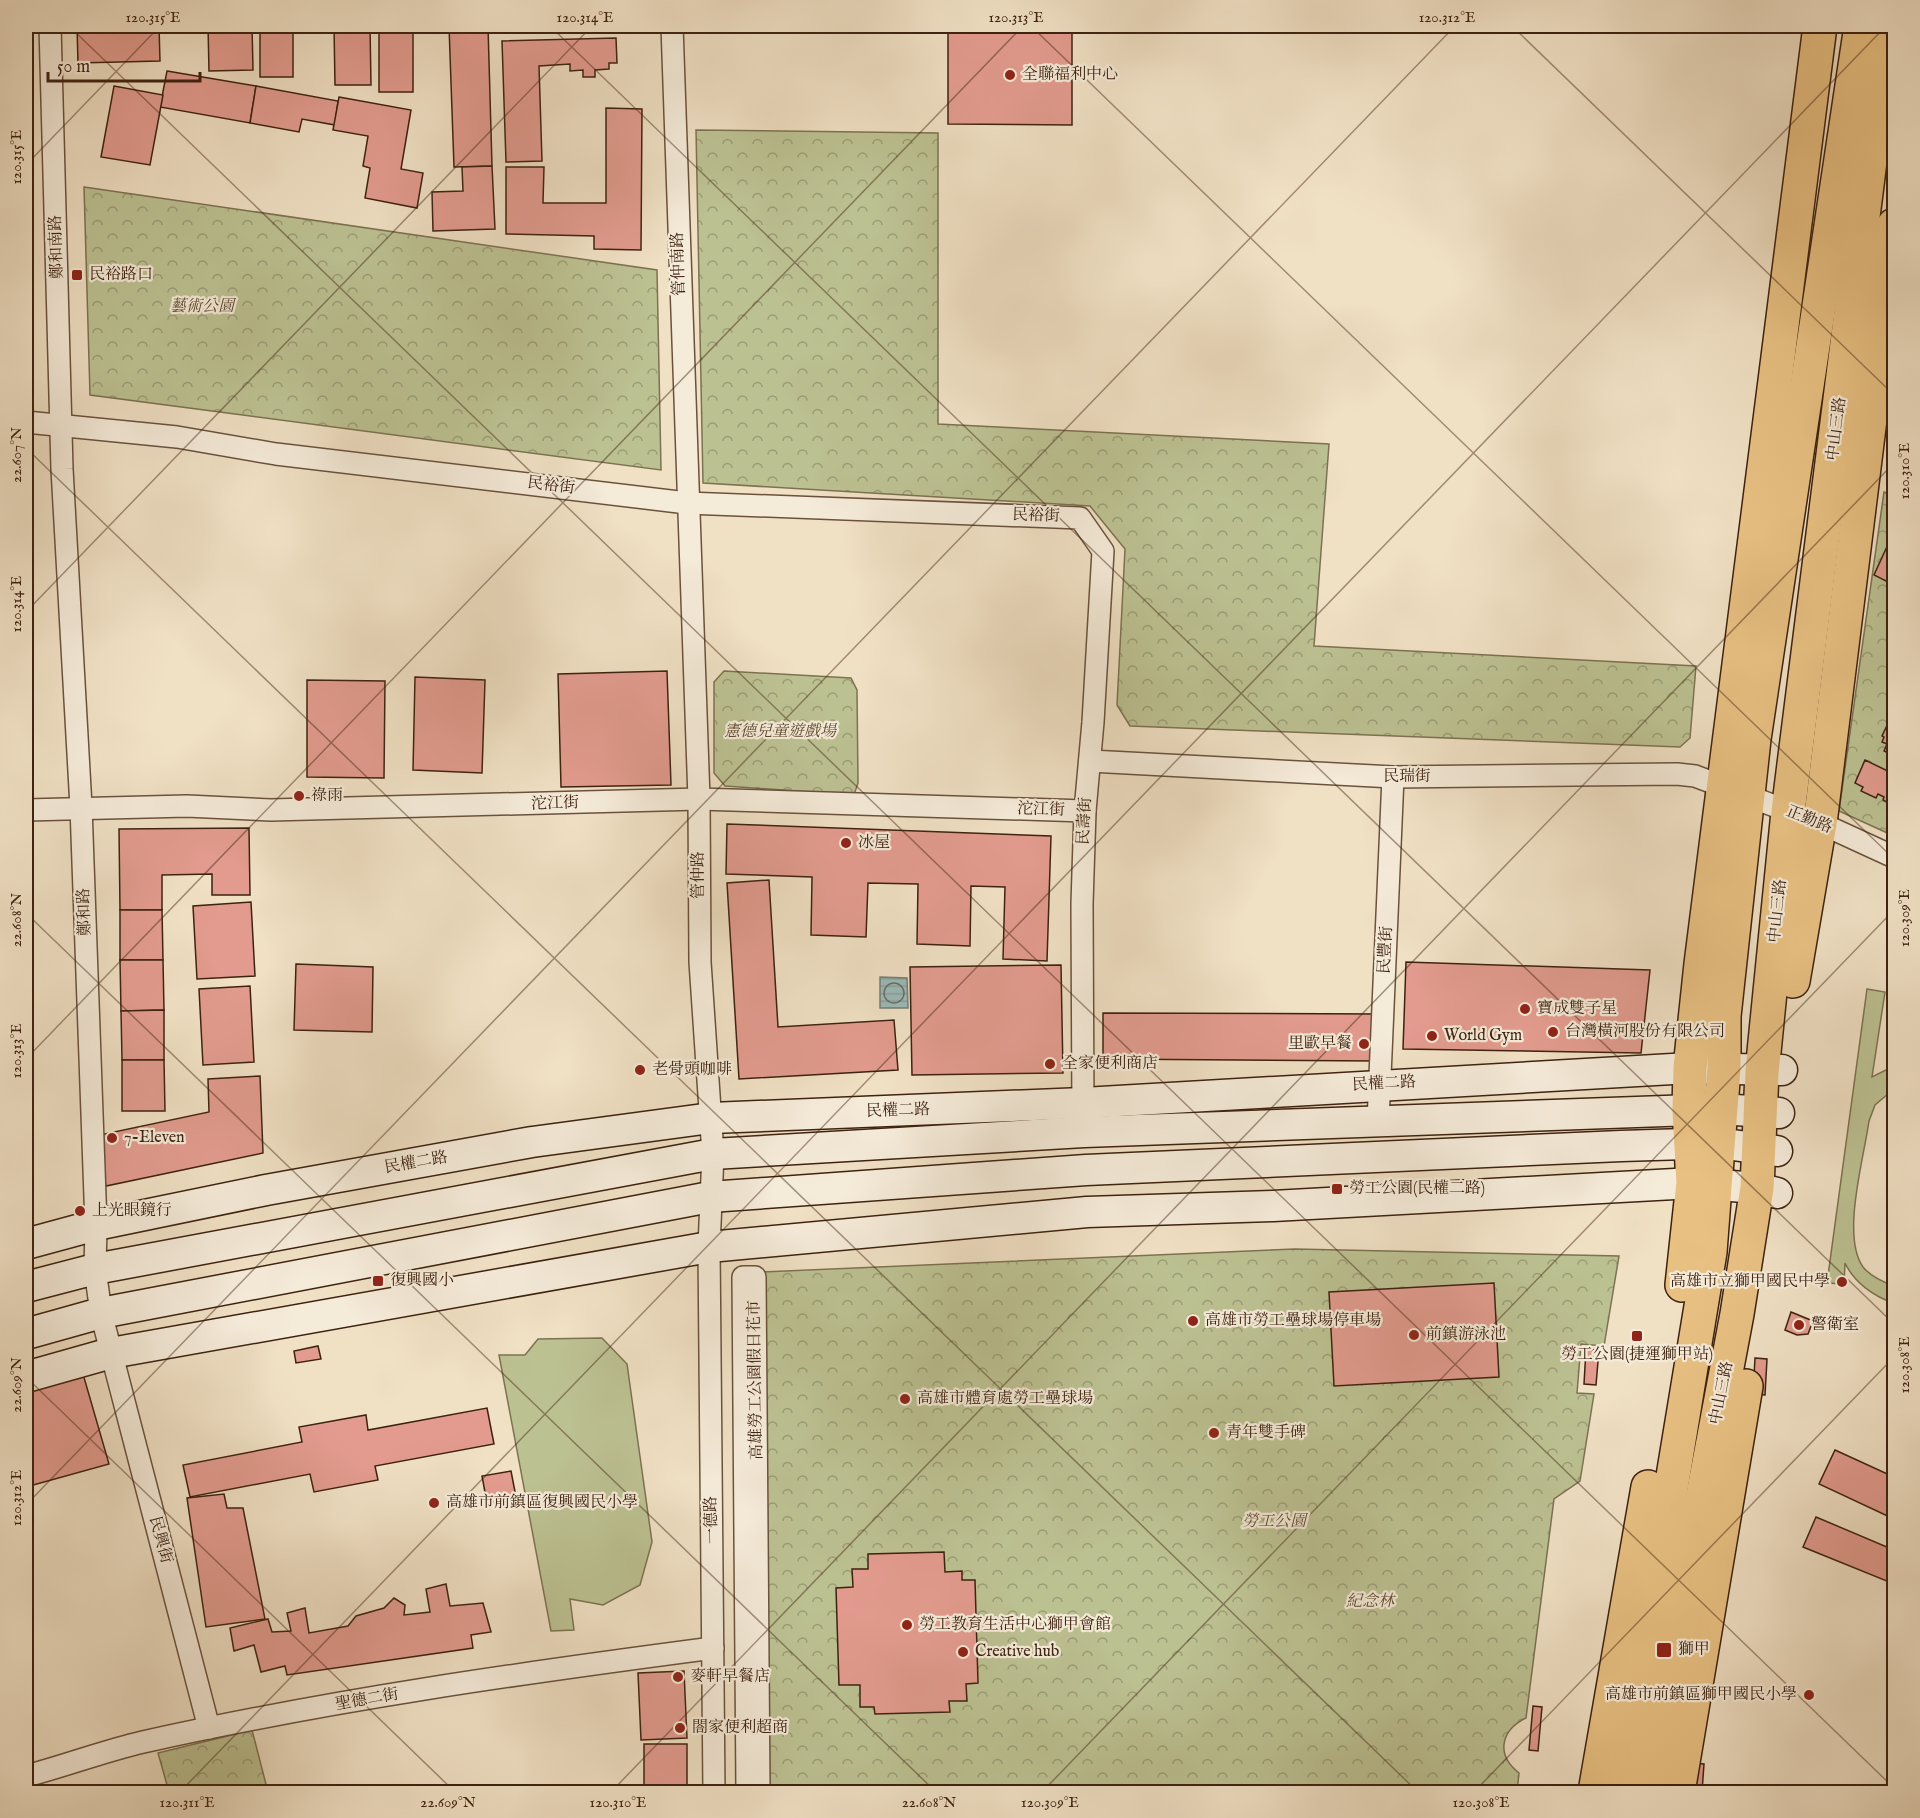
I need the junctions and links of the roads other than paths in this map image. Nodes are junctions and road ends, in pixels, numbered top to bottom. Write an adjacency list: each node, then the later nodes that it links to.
1 (50, 26): 8 (street, 鄭和南路)
2 (672, 26): 10 (street, 管仲南路)
3 (1820, 26): 14 (main road, 中山三路)
4 (1861, 26): 14 (main road, 中山三路)
5 (1887, 26): 19 (main road, 中山三路)
6 (1894, 225): 20 (main road, 中山三路)
7 (26, 422): 8 (street, 民裕街)
8 (62, 424): 9 (street, 鄭和南路); 10 (street, 民裕街)
9 (62, 469): 16 (street, 鄭和路)
10 (687, 503): 11 (street, 民裕街); 15 (street, 管仲路)
11 (1080, 518): 12 (street, 民壽街)
12 (1090, 760): 13 (street, 民瑞街); 18 (street, 民壽街)
13 (1393, 777): 14 (street, 民瑞街); 25 (street, 民豐街)
14 (1736, 791): 19 (street, 正勤路); 22 (main road, 中山三路); 23 (main road, 中山三路)
15 (699, 799): 16 (street, 沱江街); 18 (street, 沱江街); 30 (street, 管仲路)
16 (81, 807): 17 (street, 沱江街); 38 (street, 鄭和路)
17 (26, 810)
18 (1085, 811): 29 (street, 民壽街)
19 (1788, 812): 20 (street, 正勤路); 24 (main road, 中山三路)
20 (1820, 823): 21 (street, 正勤路); 24 (main road, 中山三路)
21 (1894, 857)
22 (1690, 1068): 23 (main road, 民權二路); 25 (main road, 民權二路); 27 (main road, 中山三路)
23 (1724, 1068): 24 (main road, 民權二路); 26 (main road, 中山三路)
24 (1772, 1071): 28 (main road, 中山三路)
25 (1381, 1084): 29 (main road, 民權二路); 31 (street, 民豐街)
26 (1721, 1109): 27 (main road, 民權二路); 28 (main road, 民權二路); 32 (main road, 中山三路)
27 (1689, 1110): 31 (main road, 民權二路); 32 (main road, 中山三路)
28 (1770, 1113): 33 (main road, 中山三路)
29 (1083, 1118): 30 (main road, 民權二路); 31 (main road, 民權二路); 34 (main road, 民權二路)
30 (711, 1119): 34 (street, 管仲路); 38 (main road, 民權二路)
31 (1378, 1122)
32 (1705, 1143): 33 (main road); 35 (main road, 中山三路); 37 (main road)
33 (1768, 1149): 36 (main road, 中山三路)
34 (713, 1154): 37 (street, 管仲路); 41 (main road, 民權二路)
35 (1705, 1184): 36 (main road); 40 (main road); 53 (main road, 中山三路); 54 (main road, 中山三路)
36 (1767, 1190): 55 (main road, 中山三路); 56 (main road, 中山三路)
37 (710, 1197): 40 (street, 管仲路); 43 (main road)
38 (96, 1225): 39 (main road, 民權二路); 41 (street, 鄭和路)
39 (26, 1244)
40 (709, 1247): 45 (main road); 47 (street, 一德路)
41 (95, 1269): 42 (main road, 民權二路); 43 (street, 鄭和路)
42 (26, 1287)
43 (101, 1313): 44 (main road); 45 (street, 鄭和路)
44 (26, 1334)
45 (111, 1353): 46 (main road); 48 (street, 民興街)
46 (26, 1377)
47 (713, 1648): 48 (street, 聖德二街); 50 (street, 一德路)
48 (209, 1728): 49 (street, 聖德二街)
49 (26, 1776)
50 (714, 1792)
51 (747, 1792): 52 (street, 高雄勞工公園假日花市)
52 (759, 1792)
53 (1595, 1792)
54 (1621, 1792)
55 (1647, 1792)
56 (1678, 1792)

